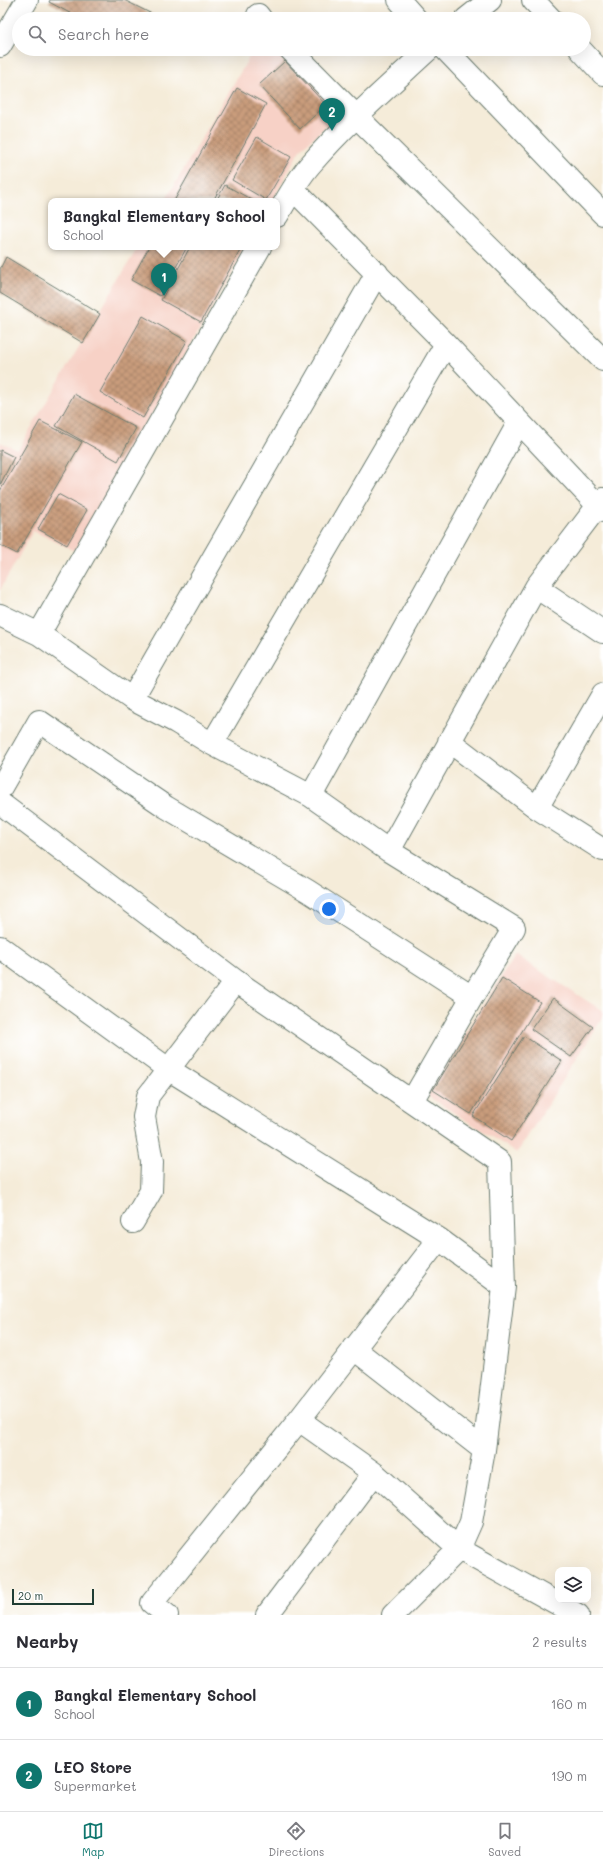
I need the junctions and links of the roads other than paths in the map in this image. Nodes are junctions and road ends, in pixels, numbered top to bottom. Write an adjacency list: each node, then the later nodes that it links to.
1 (27, 0): 5 (street)
2 (399, 0): 6 (street)
3 (490, 0): 7 (street)
4 (533, 0): 8 (street)
5 (20, 12)
6 (410, 12)
7 (475, 12)
8 (544, 12)
9 (12, 26): 10 (street)
10 (0, 46)
11 (297, 56): 16 (street)
12 (422, 56): 16 (street)
13 (452, 56): 19 (street)
14 (586, 56): 15 (street)
15 (603, 74)
16 (357, 117): 17 (street); 23 (street)
17 (293, 189): 18 (street); 21 (street)
18 (280, 211)
19 (603, 214)
20 (258, 250): 29 (street)
21 (376, 273): 22 (street); 31 (street)
22 (446, 344): 24 (street); 33 (street)
23 (603, 360)
24 (519, 422): 25 (street); 35 (street)
25 (601, 505): 26 (street)
26 (536, 587): 28 (street); 32 (street)
27 (0, 615): 29 (street)
28 (603, 632)
29 (39, 634): 31 (street)
30 (603, 694): 37 (street)
31 (132, 699): 33 (street)
32 (449, 741): 37 (street); 39 (street)
33 (212, 744): 35 (street)
34 (0, 789): 42 (street)
35 (311, 796): 39 (street)
36 (0, 803): 41 (street)
37 (537, 808): 38 (street)
38 (603, 850)
39 (389, 851): 42 (street)
40 (0, 946): 43 (street)
41 (236, 981): 43 (street); 44 (street)
42 (472, 997): 44 (street)
43 (168, 1069): 45 (street); 46 (street)
44 (412, 1101): 47 (street)
45 (133, 1222)
46 (439, 1239): 47 (street); 48 (street)
47 (504, 1287): 50 (street)
48 (353, 1348): 49 (street); 50 (street)
49 (299, 1420): 51 (street); 53 (street)
50 (484, 1450): 52 (street)
51 (374, 1473): 52 (street); 54 (street)
52 (459, 1549): 55 (street); 56 (street)
53 (166, 1615)
54 (267, 1615)
55 (393, 1615)
56 (578, 1615)

